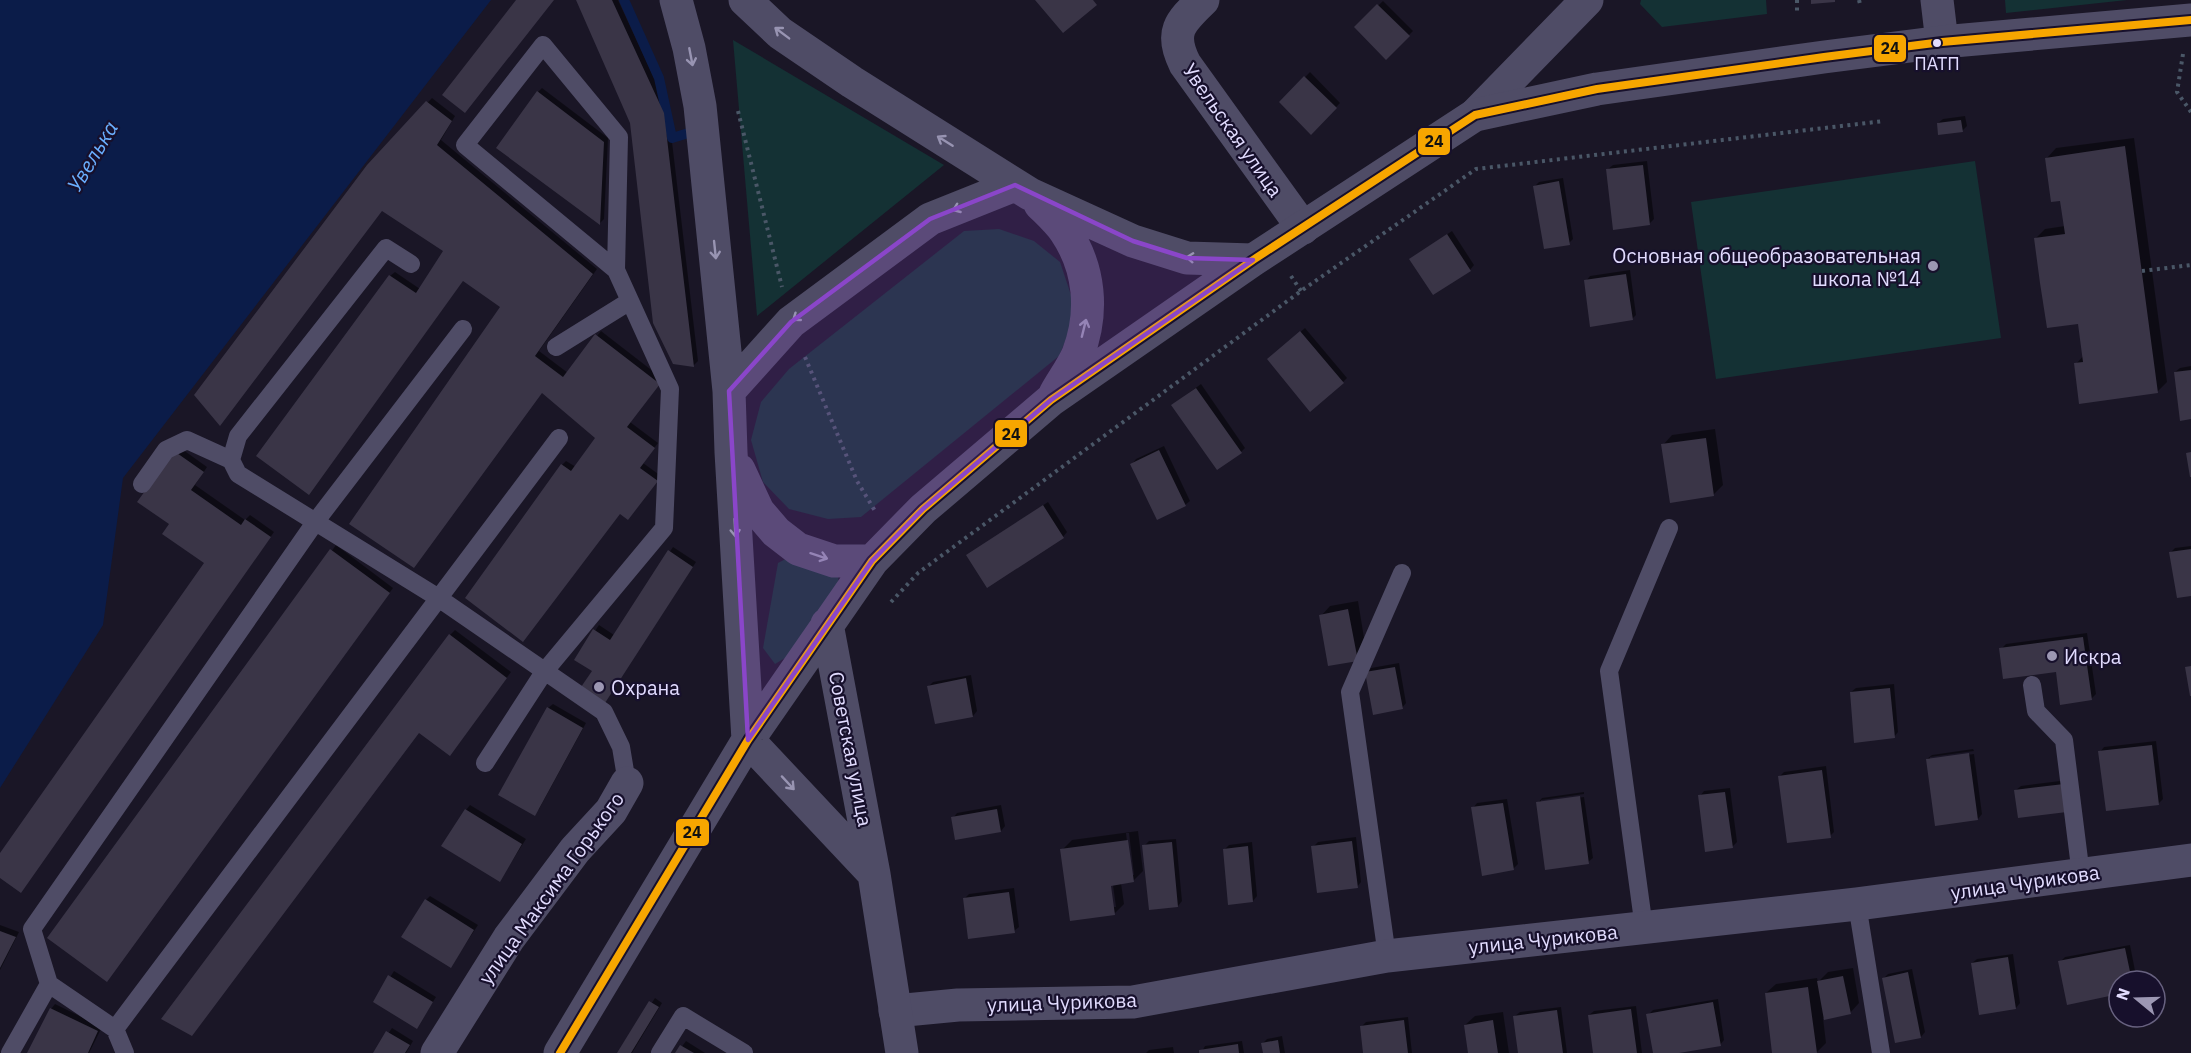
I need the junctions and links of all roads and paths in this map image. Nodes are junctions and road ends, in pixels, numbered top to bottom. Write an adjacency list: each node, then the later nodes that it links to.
1 (676, 0): 23 (street, one-way to 23)
2 (745, 0): 12 (street, one-way to 2)
3 (1203, 0): 13 (street, Увельская улица)
4 (1587, 0): 10 (street)
5 (1797, 0): 7 (path)
6 (1937, 0): 9 (street)
7 (1797, 12)
8 (2191, 20): 9 (street)
9 (1942, 42): 10 (street)
10 (1475, 115): 13 (street)
11 (1884, 121): 19 (path)
12 (1023, 190): 14 (street, one-way to 12); 23 (street, one-way to 23); 24 (street, one-way to 12)
13 (1304, 228): 14 (street)
14 (1263, 254): 19 (path); 24 (street)
15 (411, 264): 27 (lane)
16 (2191, 265): 18 (path)
17 (616, 270): 17 (lane); 20 (lane)
18 (2142, 271)
19 (1301, 291): 34 (path)
20 (630, 301): 22 (lane); 36 (lane)
21 (464, 330): 29 (lane)
22 (556, 347)
23 (729, 391): 26 (street)
24 (1052, 400): 31 (street)
25 (559, 438): 33 (lane)
26 (731, 452): 31 (street, one-way to 31); 38 (street, one-way to 38)
27 (231, 460): 28 (lane); 29 (lane)
28 (142, 484)
29 (316, 521): 33 (lane); 47 (lane)
30 (1669, 528): 45 (lane)
31 (872, 561): 35 (street)
32 (1402, 573): 46 (lane)
33 (437, 597): 36 (lane); 49 (lane)
34 (891, 602)
35 (827, 624): 38 (street); 42 (street, Советская улица)
36 (544, 672): 39 (lane); 40 (lane)
37 (2032, 685): 43 (lane)
38 (748, 740): 42 (street, Советская улица, one-way to 42); 53 (street)
39 (485, 763)
40 (627, 783): 52 (street, улица Максима Горького)
41 (2191, 860): 43 (street, улица Чурикова)
42 (874, 874): 48 (street, Советская улица)
43 (2081, 875): 44 (street, улица Чурикова)
44 (1857, 904): 45 (street, улица Чурикова); 57 (lane)
45 (1644, 928): 46 (street, улица Чурикова)
46 (1388, 956): 48 (street, улица Чурикова)
47 (49, 984): 49 (lane); 50 (lane)
48 (895, 1011): 56 (street, Советская улица)
49 (115, 1029): 51 (lane)
50 (10, 1053)
51 (125, 1053)
52 (437, 1053)
53 (560, 1053)
54 (660, 1053): 55 (lane)
55 (744, 1053)
56 (902, 1053)
57 (1881, 1053)

